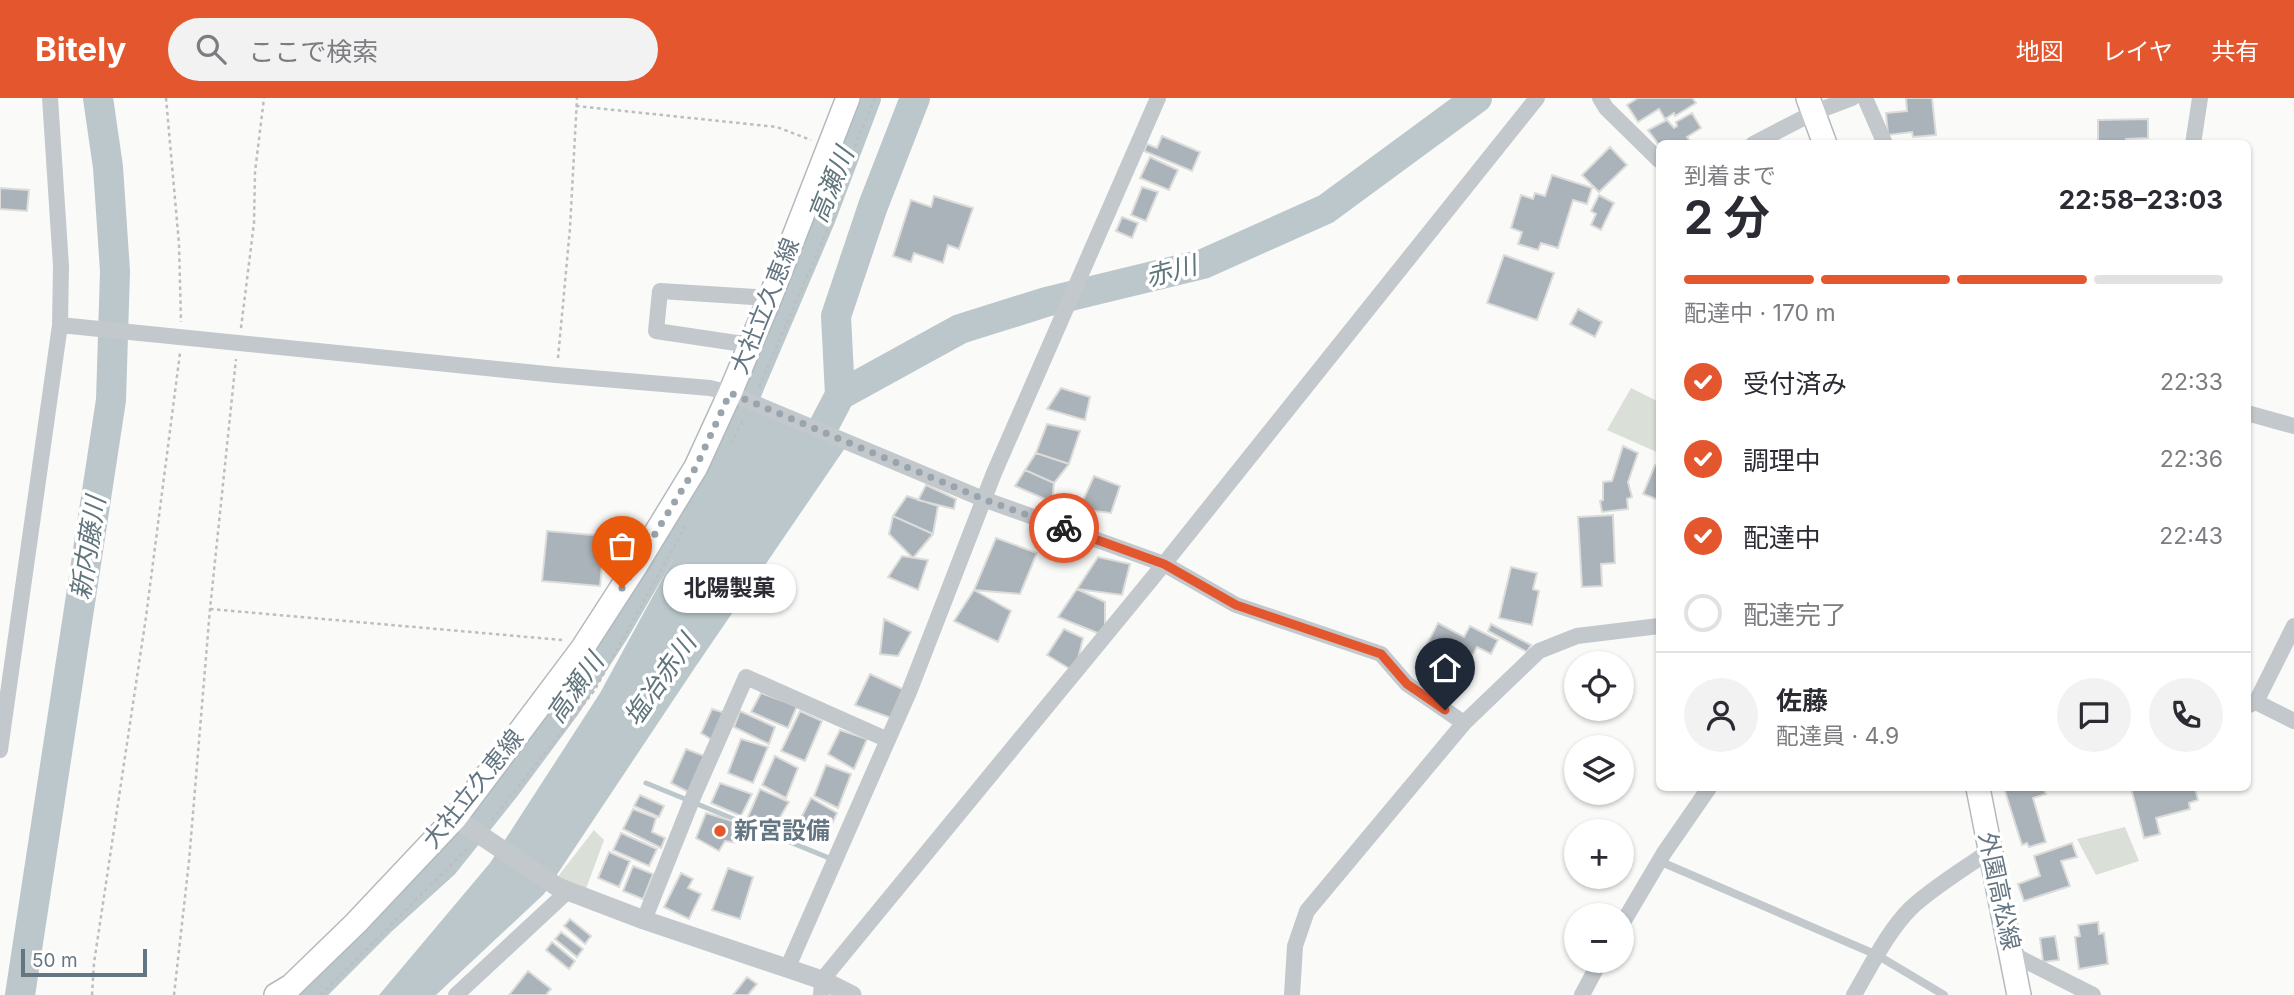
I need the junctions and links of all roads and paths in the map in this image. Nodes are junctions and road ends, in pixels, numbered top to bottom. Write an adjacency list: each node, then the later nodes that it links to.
1 (50, 98): 21 (street)
2 (166, 98): 22 (path)
3 (264, 98): 23 (path)
4 (577, 98): 13 (path)
5 (848, 98): 18 (main road, 大社立久恵線)
6 (1158, 98): 29 (street)
7 (1537, 98): 30 (street)
8 (1852, 98): 12 (street)
9 (1865, 98): 16 (street)
10 (2200, 98): 17 (street)
11 (1604, 101): 19 (street)
12 (1812, 105): 14 (street); 15 (main road)
13 (576, 107): 18 (path); 25 (path)
14 (1759, 140)
15 (1824, 140)
16 (1883, 140)
17 (2194, 140)
18 (828, 148): 20 (main road, 大社立久恵線)
19 (1656, 157)
20 (771, 299): 24 (main road, 大社立久恵線); 24 (street)
21 (67, 326): 22 (street); 39 (street)
22 (174, 336): 23 (street); 54 (path)
23 (238, 343): 25 (street); 31 (path)
24 (750, 345): 26 (main road, 大社立久恵線)
25 (556, 375): 26 (street)
26 (730, 393): 29 (street); 34 (main road, 大社立久恵線)
27 (2251, 414): 28 (street)
28 (2294, 426)
29 (983, 499): 30 (street); 38 (street)
30 (1164, 564): 37 (street); 53 (street)
31 (210, 609): 34 (path); 55 (path)
32 (1656, 626): 37 (street)
33 (2294, 626): 35 (street)
34 (582, 649): 42 (main road, 大社立久恵線)
35 (2251, 704): 36 (street)
36 (2294, 721)
37 (1464, 723): 60 (street)
38 (888, 740): 48 (street); 51 (street)
39 (0, 750)
40 (1707, 791): 45 (street)
41 (1979, 791): 44 (main road, 外園高松線)
42 (455, 818): 43 (street); 56 (main road, 大社立久恵線)
43 (483, 838): 46 (street); 57 (path)
44 (1991, 850): 49 (main road, 外園高松線); 50 (street)
45 (1659, 861): 47 (street); 50 (lane)
46 (562, 889): 48 (street); 58 (street)
47 (1634, 903)
48 (644, 920): 51 (street)
49 (2012, 954): 64 (main road, 外園高松線); 65 (street)
50 (1877, 955): 62 (street); 63 (lane)
51 (787, 969): 53 (street)
52 (1594, 973): 61 (street)
53 (822, 988): 59 (street)
54 (92, 995)
55 (174, 995)
56 (275, 995)
57 (321, 995)
58 (456, 995)
59 (852, 995)
60 (1292, 995)
61 (1582, 995)
62 (1854, 995)
63 (1944, 995)
64 (2019, 995)
65 (2093, 995)

